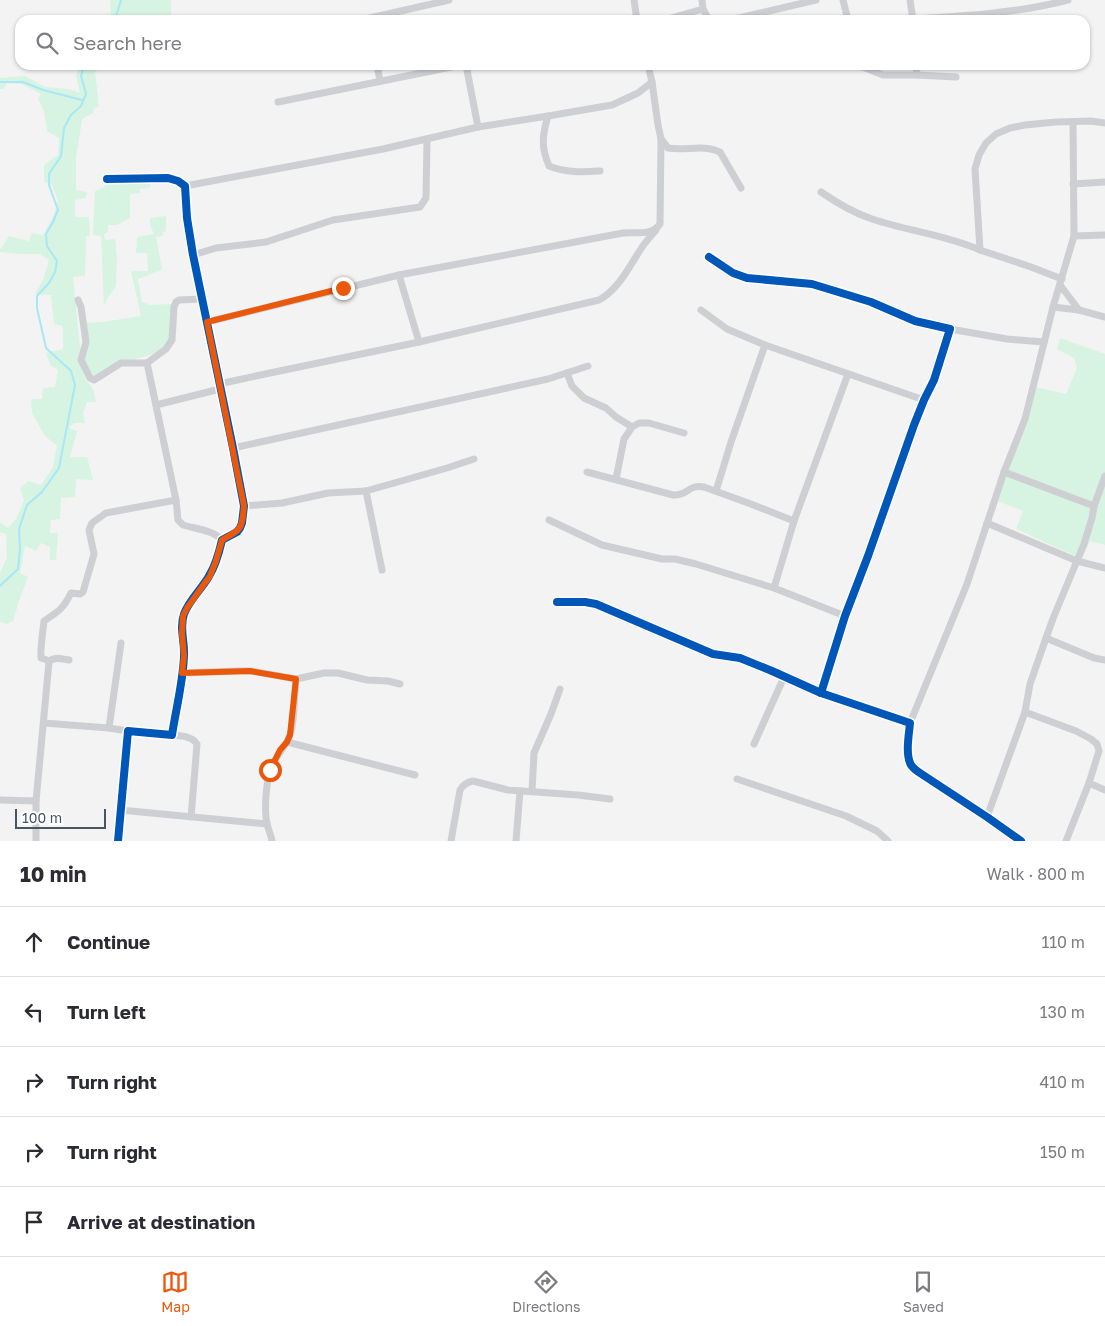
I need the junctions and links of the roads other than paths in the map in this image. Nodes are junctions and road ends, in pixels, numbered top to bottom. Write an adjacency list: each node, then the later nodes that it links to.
1 (449, 0): 10 (street)
2 (634, 0): 11 (street)
3 (702, 0): 9 (street)
4 (816, 0): 14 (street)
5 (843, 0): 15 (street)
6 (910, 0): 16 (street)
7 (1068, 0): 8 (street)
8 (1047, 3): 17 (street)
9 (703, 9): 12 (street); 13 (street)
10 (387, 15)
11 (637, 15)
12 (682, 15)
13 (705, 15)
14 (752, 15)
15 (847, 15)
16 (912, 15)
17 (981, 15)
18 (378, 70): 26 (street)
19 (435, 70): 26 (street)
20 (467, 70): 32 (street)
21 (649, 70): 27 (street)
22 (870, 70): 24 (street)
23 (916, 70): 24 (street)
24 (917, 75): 25 (street)
25 (956, 77)
26 (380, 81): 28 (street)
27 (652, 82): 29 (street); 34 (street)
28 (278, 102)
29 (548, 116): 32 (street); 35 (street)
30 (1073, 123): 31 (street); 38 (street); 45 (street)
31 (1105, 123)
32 (478, 126): 33 (street)
33 (427, 139): 39 (street); 46 (street)
34 (661, 139): 40 (street); 42 (street)
35 (600, 171)
36 (108, 179): 39 (street)
37 (1105, 182): 38 (street)
38 (1073, 184): 44 (street)
39 (185, 186): 46 (street)
40 (741, 188)
41 (821, 192): 45 (street)
42 (656, 230): 48 (street); 58 (street)
43 (1105, 235): 44 (street)
44 (1074, 236): 49 (street)
45 (980, 250): 49 (street)
46 (193, 255): 50 (street)
47 (709, 257): 57 (street)
48 (399, 275): 56 (street); 58 (street)
49 (1061, 282): 52 (street); 54 (street)
50 (202, 299): 56 (street); 61 (street)
51 (78, 300): 61 (street)
52 (1053, 307): 54 (street); 59 (street)
53 (701, 310): 60 (street)
54 (1079, 310): 55 (street)
55 (1105, 317)
56 (207, 322): 65 (street)
57 (950, 329): 59 (street); 66 (street)
58 (419, 342): 65 (street)
59 (1044, 342): 73 (street)
60 (765, 345): 64 (street); 77 (street)
61 (147, 363): 67 (street)
62 (588, 366): 63 (street)
63 (567, 373): 68 (street); 70 (street)
64 (848, 374): 66 (street); 82 (street)
65 (220, 387): 67 (street); 70 (street)
66 (924, 400): 90 (street)
67 (156, 405): 78 (street)
68 (632, 427): 69 (street); 75 (street)
69 (684, 433)
70 (233, 448): 79 (street)
71 (474, 459): 76 (street)
72 (587, 472): 75 (street)
73 (1004, 472): 80 (street); 83 (street)
74 (1105, 476): 80 (street)
75 (616, 480): 77 (street)
76 (366, 491): 79 (street); 87 (street)
77 (716, 491): 82 (street)
78 (176, 500): 84 (street); 95 (street)
79 (244, 506): 84 (street)
80 (1094, 506): 85 (street)
81 (549, 520): 88 (street)
82 (794, 521): 88 (street)
83 (987, 523): 85 (street); 104 (street)
84 (222, 540): 96 (street)
85 (1076, 561): 86 (street); 91 (street)
86 (1105, 568)
87 (382, 570)
88 (774, 588): 90 (street)
89 (557, 602): 97 (street)
90 (845, 616): 101 (street)
91 (1046, 638): 94 (street); 102 (street)
92 (121, 643): 105 (street)
93 (69, 660): 95 (street)
94 (1105, 660)
95 (50, 661): 103 (street)
96 (182, 673): 98 (street); 107 (street)
97 (784, 676): 101 (street); 109 (street)
98 (296, 679): 99 (street); 108 (street)
99 (400, 684)
100 (560, 690): 115 (street)
101 (821, 693): 104 (street)
102 (1025, 712): 112 (street); 121 (street)
103 (44, 723): 105 (street); 118 (street)
104 (910, 723): 121 (street)
105 (109, 728): 106 (street)
106 (128, 731): 107 (street); 119 (street)
107 (172, 735): 120 (street)
108 (287, 742): 110 (street); 122 (street)
109 (754, 744)
110 (414, 775)
111 (737, 779): 128 (street)
112 (1089, 783): 113 (street); 130 (street)
113 (1105, 790)
114 (520, 791): 115 (street); 126 (street); 127 (street)
115 (532, 791): 117 (street)
116 (0, 800): 118 (street)
117 (610, 800)
118 (36, 801): 123 (street)
119 (120, 810): 120 (street); 124 (street)
120 (191, 817): 122 (street)
121 (987, 817): 129 (street)
122 (267, 824): 125 (street)
123 (36, 841)
124 (118, 841)
125 (272, 841)
126 (451, 841)
127 (516, 841)
128 (888, 841)
129 (1021, 841)
130 (1066, 841)

